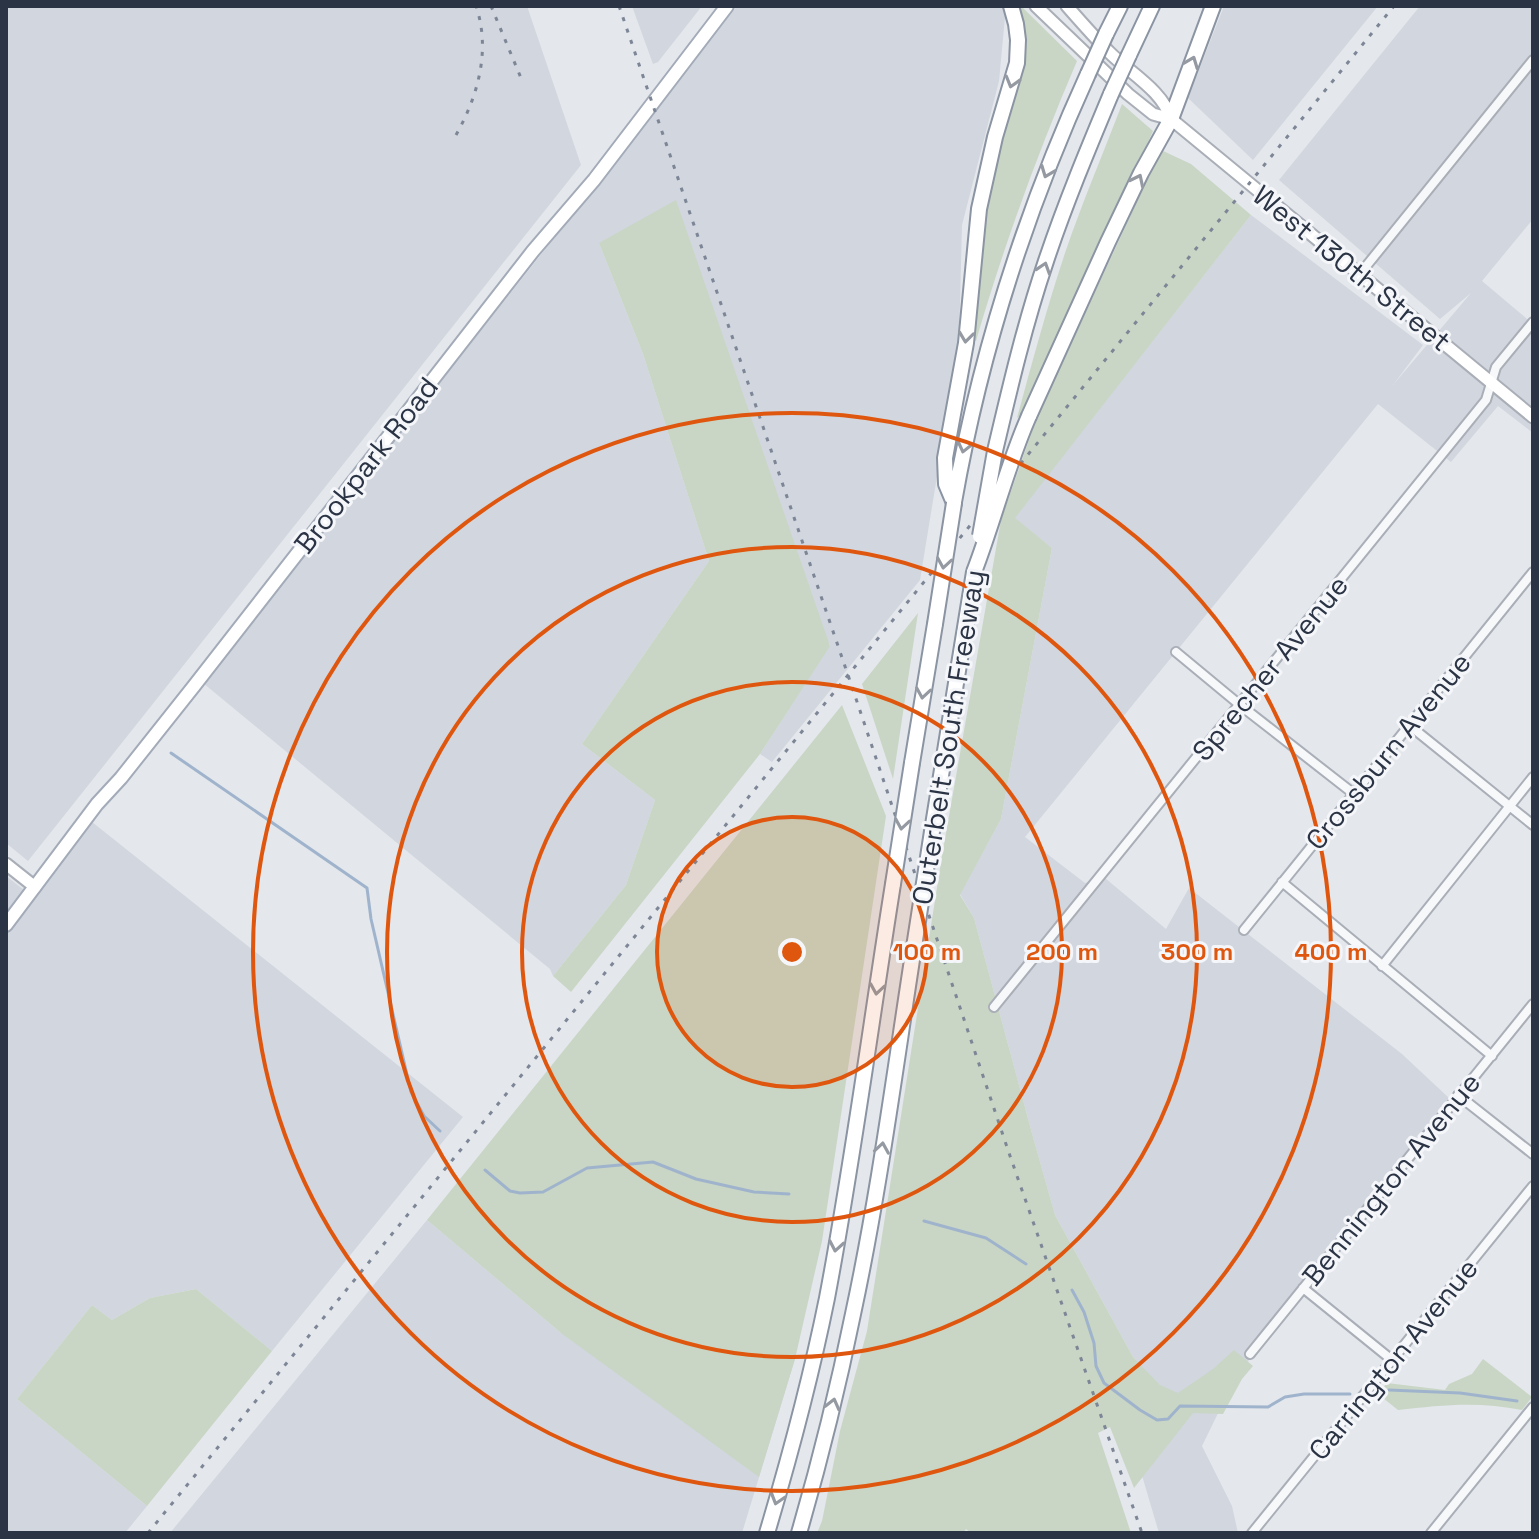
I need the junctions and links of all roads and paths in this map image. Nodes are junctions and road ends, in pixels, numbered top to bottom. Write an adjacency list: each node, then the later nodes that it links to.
1 (727, 6): 26 (main road, Brookpark Road)
2 (1011, 6): 14 (highway, one-way to 14)
3 (1036, 6): 9 (main road, West 130th Street)
4 (1067, 6): 9 (main road, West 130th Street)
5 (1120, 6): 14 (highway, Outerbelt South Freeway, one-way to 14, bridge)
6 (1152, 6): 16 (highway, Outerbelt South Freeway, one-way to 6, bridge)
7 (1213, 6): 9 (highway, one-way to 7)
8 (1533, 60): 10 (street)
9 (1171, 119): 10 (main road, West 130th Street); 16 (highway, one-way to 9, bridge)
10 (1359, 275): 12 (main road, West 130th Street)
11 (1533, 322): 12 (street, Sprecher Avenue)
12 (1491, 382): 13 (main road, West 130th Street); 18 (street, Sprecher Avenue)
13 (1533, 417)
14 (954, 503): 40 (highway, Outerbelt South Freeway, one-way to 40, bridge)
15 (1533, 572): 19 (street, Crossburn Avenue)
16 (973, 574): 41 (highway, Outerbelt South Freeway, one-way to 16, bridge)
17 (1176, 652): 18 (street)
18 (1240, 705): 21 (street); 31 (street, Sprecher Avenue)
19 (1409, 725): 21 (street, Crossburn Avenue); 22 (street)
20 (1533, 777): 22 (street)
21 (1354, 794): 25 (street, Crossburn Avenue)
22 (1510, 806): 23 (street); 29 (street)
23 (1533, 825)
24 (6, 864): 26 (main road)
25 (1282, 882): 28 (street, Crossburn Avenue); 29 (street)
26 (35, 887): 27 (main road, Brookpark Road)
27 (6, 925)
28 (1244, 930)
29 (1382, 966): 32 (street)
30 (1533, 1004): 32 (street, Bennington Avenue)
31 (994, 1007)
32 (1492, 1056): 33 (street, Bennington Avenue)
33 (1458, 1095): 34 (street); 36 (street, Bennington Avenue)
34 (1533, 1154)
35 (1533, 1186): 38 (street, Carrington Avenue)
36 (1303, 1288): 37 (street, Bennington Avenue); 38 (street)
37 (1250, 1354)
38 (1392, 1360): 42 (street, Carrington Avenue)
39 (1533, 1407): 43 (street)
40 (767, 1533)
41 (799, 1533)
42 (1252, 1533)
43 (1431, 1533)

